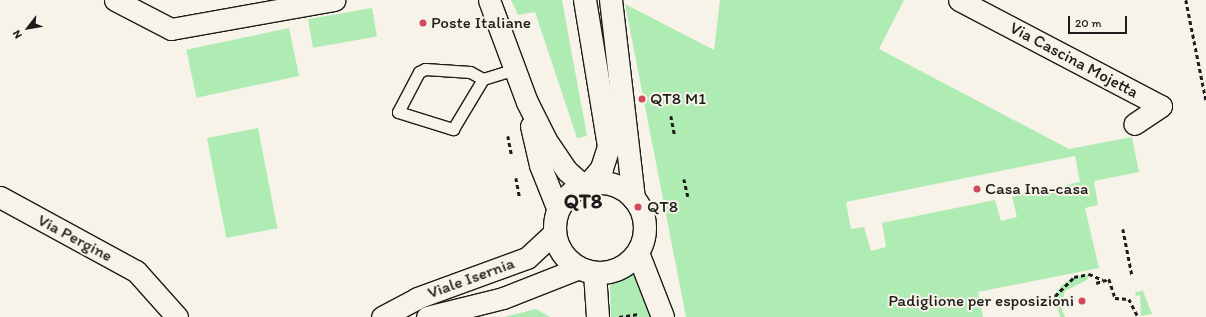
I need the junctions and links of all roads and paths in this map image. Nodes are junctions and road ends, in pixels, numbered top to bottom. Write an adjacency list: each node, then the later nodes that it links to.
1 (115, 0): 2 (street)
2 (334, 0)
3 (489, 0): 8 (street)
4 (585, 0): 19 (street)
5 (611, 0): 23 (street)
6 (958, 0): 13 (street, Via Cascina Mojetta)
7 (1186, 0): 10 (path)
8 (516, 69): 9 (lane); 11 (street)
9 (483, 79): 9 (lane)
10 (1206, 100)
11 (527, 102): 19 (street); 24 (street)
12 (671, 116): 15 (path)
13 (1134, 124)
14 (508, 136): 16 (path)
15 (675, 136)
16 (512, 156)
17 (516, 178): 22 (path)
18 (684, 179): 21 (path)
19 (587, 185): 23 (street); 24 (street)
20 (0, 197): 31 (street, Via Pergine)
21 (688, 197)
22 (520, 198)
23 (634, 199): 27 (street)
24 (558, 210): 26 (street)
25 (1123, 229): 29 (path)
26 (555, 232): 28 (street); 37 (street, Viale Isernia)
27 (638, 253): 28 (street); 34 (street)
28 (587, 271): 38 (street, Viale Isernia); 39 (street)
29 (1132, 275)
30 (1103, 280): 32 (path); 33 (path); 41 (path)
31 (147, 281): 35 (street); 36 (street, Via Pergine)
32 (1096, 283)
33 (1061, 303)
34 (654, 315): 40 (path)
35 (158, 317)
36 (176, 317)
37 (382, 317)
38 (427, 317)
39 (598, 317)
40 (619, 317)
41 (1138, 317)

